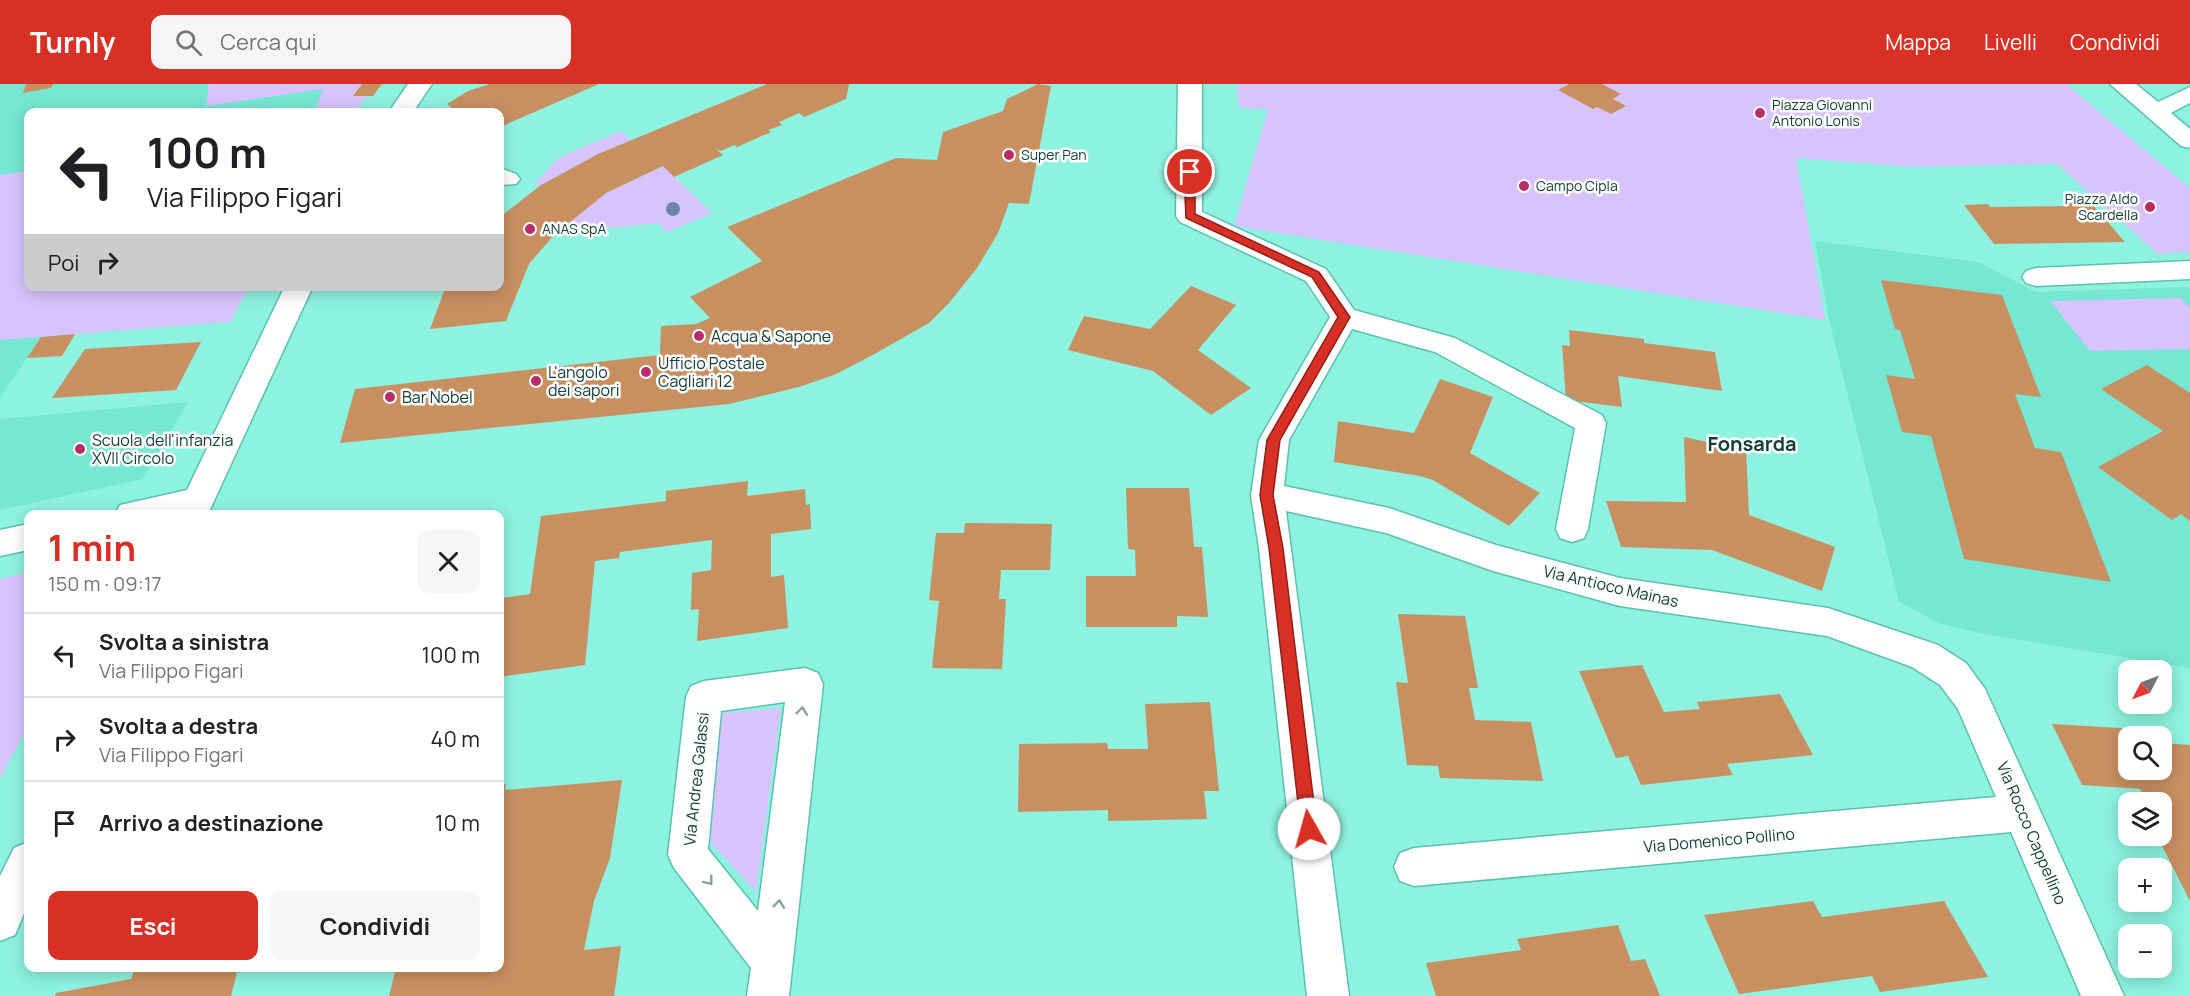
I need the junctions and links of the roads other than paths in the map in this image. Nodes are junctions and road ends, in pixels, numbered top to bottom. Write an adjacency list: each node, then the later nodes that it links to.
1 (420, 84): 5 (street)
2 (1190, 84): 11 (street)
3 (2121, 84): 6 (street)
4 (2190, 94): 6 (street)
5 (404, 108)
6 (2156, 112): 7 (street)
7 (2190, 141)
8 (2190, 270): 9 (street)
9 (2036, 277)
10 (297, 291): 13 (street)
11 (1344, 317): 12 (street); 15 (street)
12 (1267, 495): 18 (street, Via Antioco Mainas); 24 (street)
13 (196, 507): 14 (street)
14 (168, 510)
15 (1572, 529)
16 (24, 538): 17 (street)
17 (0, 543)
18 (1953, 674): 19 (street, Via Rocco Cappellino)
19 (2023, 813): 20 (street, Via Domenico Pollino); 25 (street, Via Rocco Cappellino)
20 (1414, 867)
21 (24, 870): 22 (street)
22 (0, 921)
23 (770, 979): 23 (street, Via Andrea Galassi, one-way to 23)
24 (1328, 996)
25 (2103, 996)

